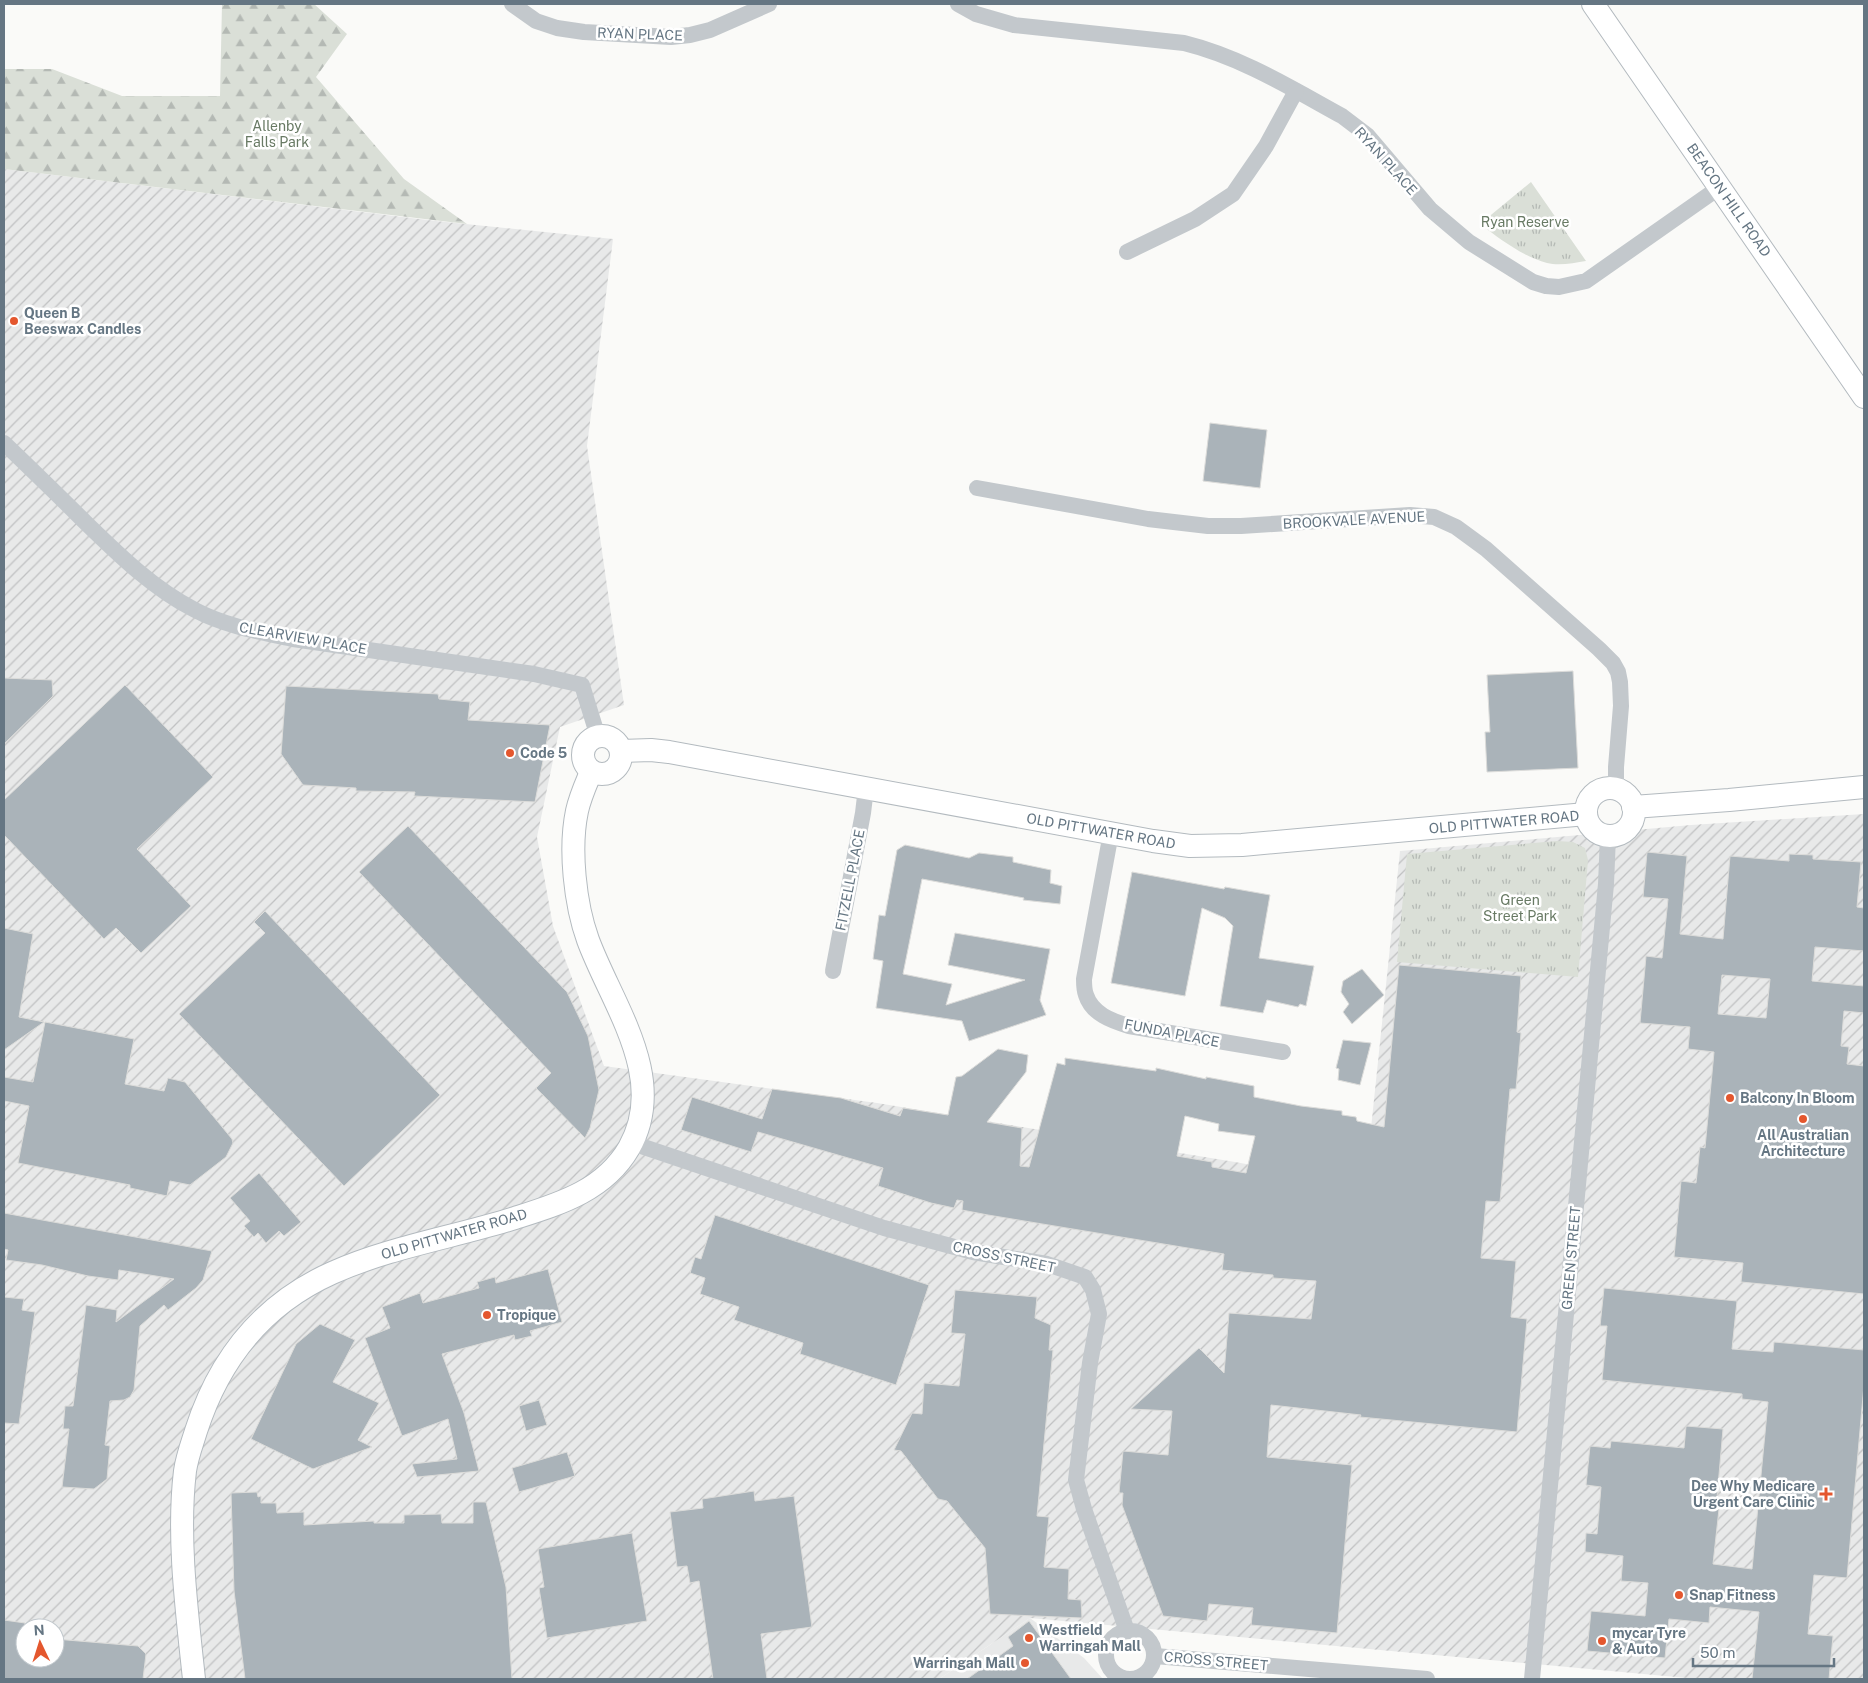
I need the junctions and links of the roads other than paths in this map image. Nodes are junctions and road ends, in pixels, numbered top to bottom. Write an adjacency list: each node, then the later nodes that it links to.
1 (512, 4): 2 (street, RYAN PLACE)
2 (769, 4)
3 (958, 4): 5 (street, RYAN PLACE)
4 (1593, 4): 6 (street, BEACON HILL ROAD)
5 (1296, 91): 6 (street, RYAN PLACE); 7 (street)
6 (1720, 187): 8 (street, BEACON HILL ROAD)
7 (1127, 252)
8 (1864, 397)
9 (4, 443): 11 (street, CLEARVIEW PLACE)
10 (978, 488): 16 (street, BROOKVALE AVENUE)
11 (598, 737): 12 (street); 13 (street)
12 (621, 751): 13 (street); 15 (street, OLD PITTWATER ROAD)
13 (592, 772): 23 (street, OLD PITTWATER ROAD)
14 (1864, 787): 17 (street)
15 (866, 788): 19 (street, OLD PITTWATER ROAD); 21 (street, FITZELL PLACE)
16 (1616, 790): 17 (street); 18 (street)
17 (1633, 807): 20 (street)
18 (1586, 814): 19 (street, OLD PITTWATER ROAD); 20 (street)
19 (1111, 833): 22 (street, FUNDA PLACE)
20 (1608, 836): 28 (street, GREEN STREET)
21 (833, 971)
22 (1283, 1052)
23 (632, 1144): 24 (street, CROSS STREET); 26 (street, OLD PITTWATER ROAD)
24 (1127, 1631): 25 (street); 25 (street)
25 (1155, 1656): 27 (street, CROSS STREET)
26 (194, 1679)
27 (1427, 1679)
28 (1532, 1679)

